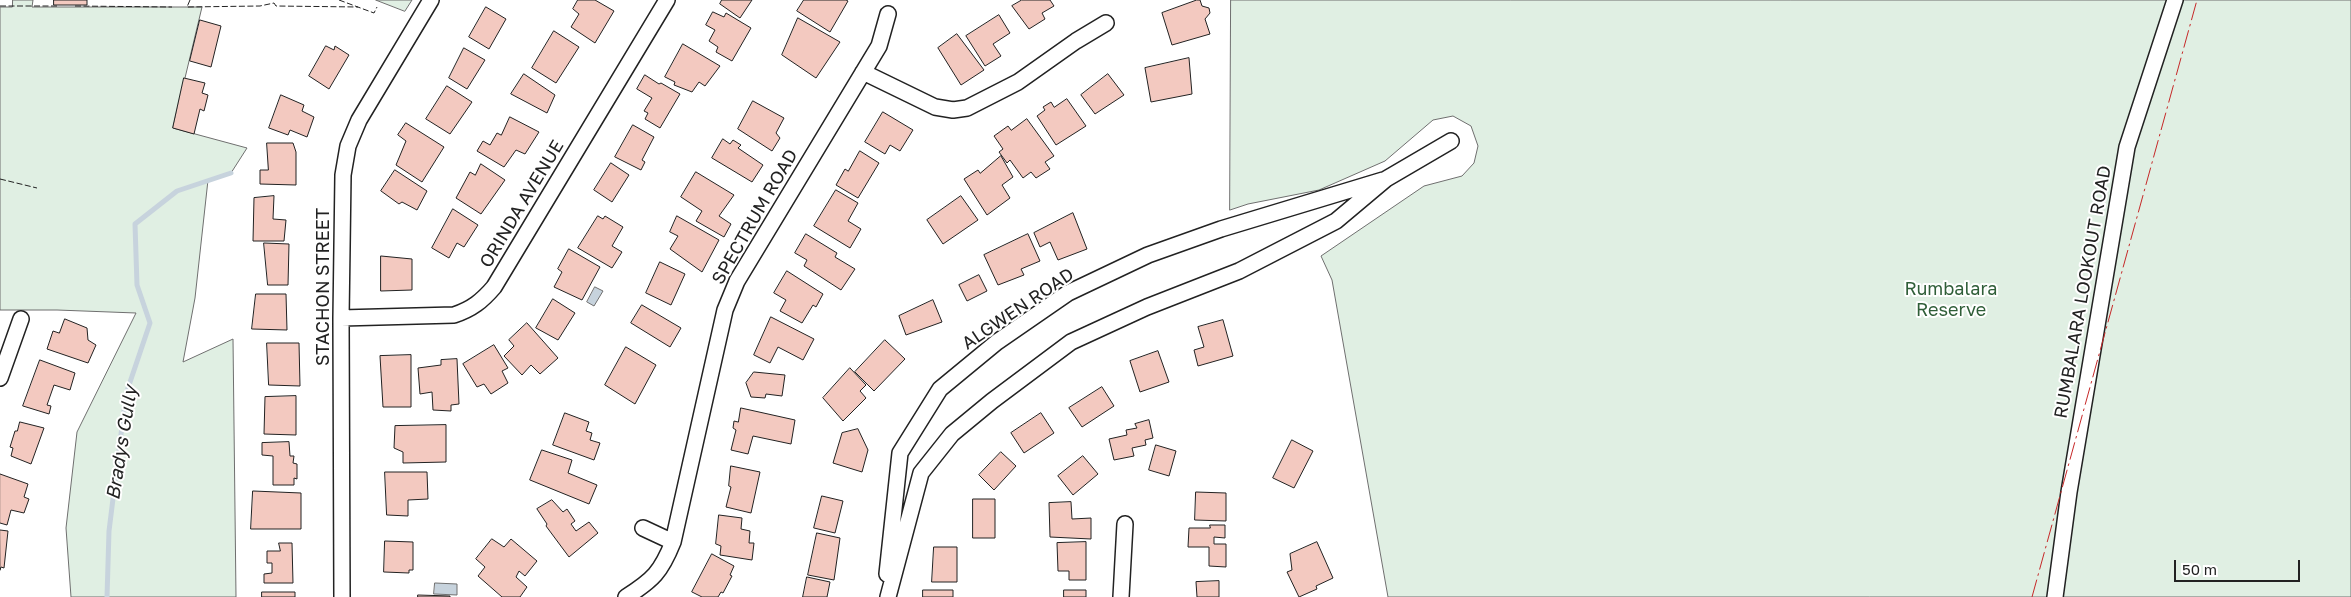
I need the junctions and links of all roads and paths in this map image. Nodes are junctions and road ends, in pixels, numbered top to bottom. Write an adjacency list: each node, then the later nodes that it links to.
1 (431, 0): 9 (street, STACHON STREET)
2 (667, 0): 9 (street, ORINDA AVENUE)
3 (2175, 0): 19 (street, RUMBALARA LOOKOUT ROAD)
4 (888, 14): 6 (street, SPECTRUM ROAD)
5 (1106, 23): 6 (street)
6 (863, 72): 14 (street, SPECTRUM ROAD)
7 (1450, 142): 8 (street, ALGWEN ROAD)
8 (1386, 179): 17 (street, ALGWEN ROAD); 17 (street, ALGWEN ROAD)
9 (341, 318): 15 (street, STACHON STREET)
10 (21, 319): 11 (street)
11 (0, 378)
12 (1125, 524): 18 (street)
13 (643, 528): 14 (street)
14 (673, 542): 16 (street, SPECTRUM ROAD)
15 (342, 597)
16 (626, 597)
17 (887, 597)
18 (1121, 597)
19 (2055, 597)

